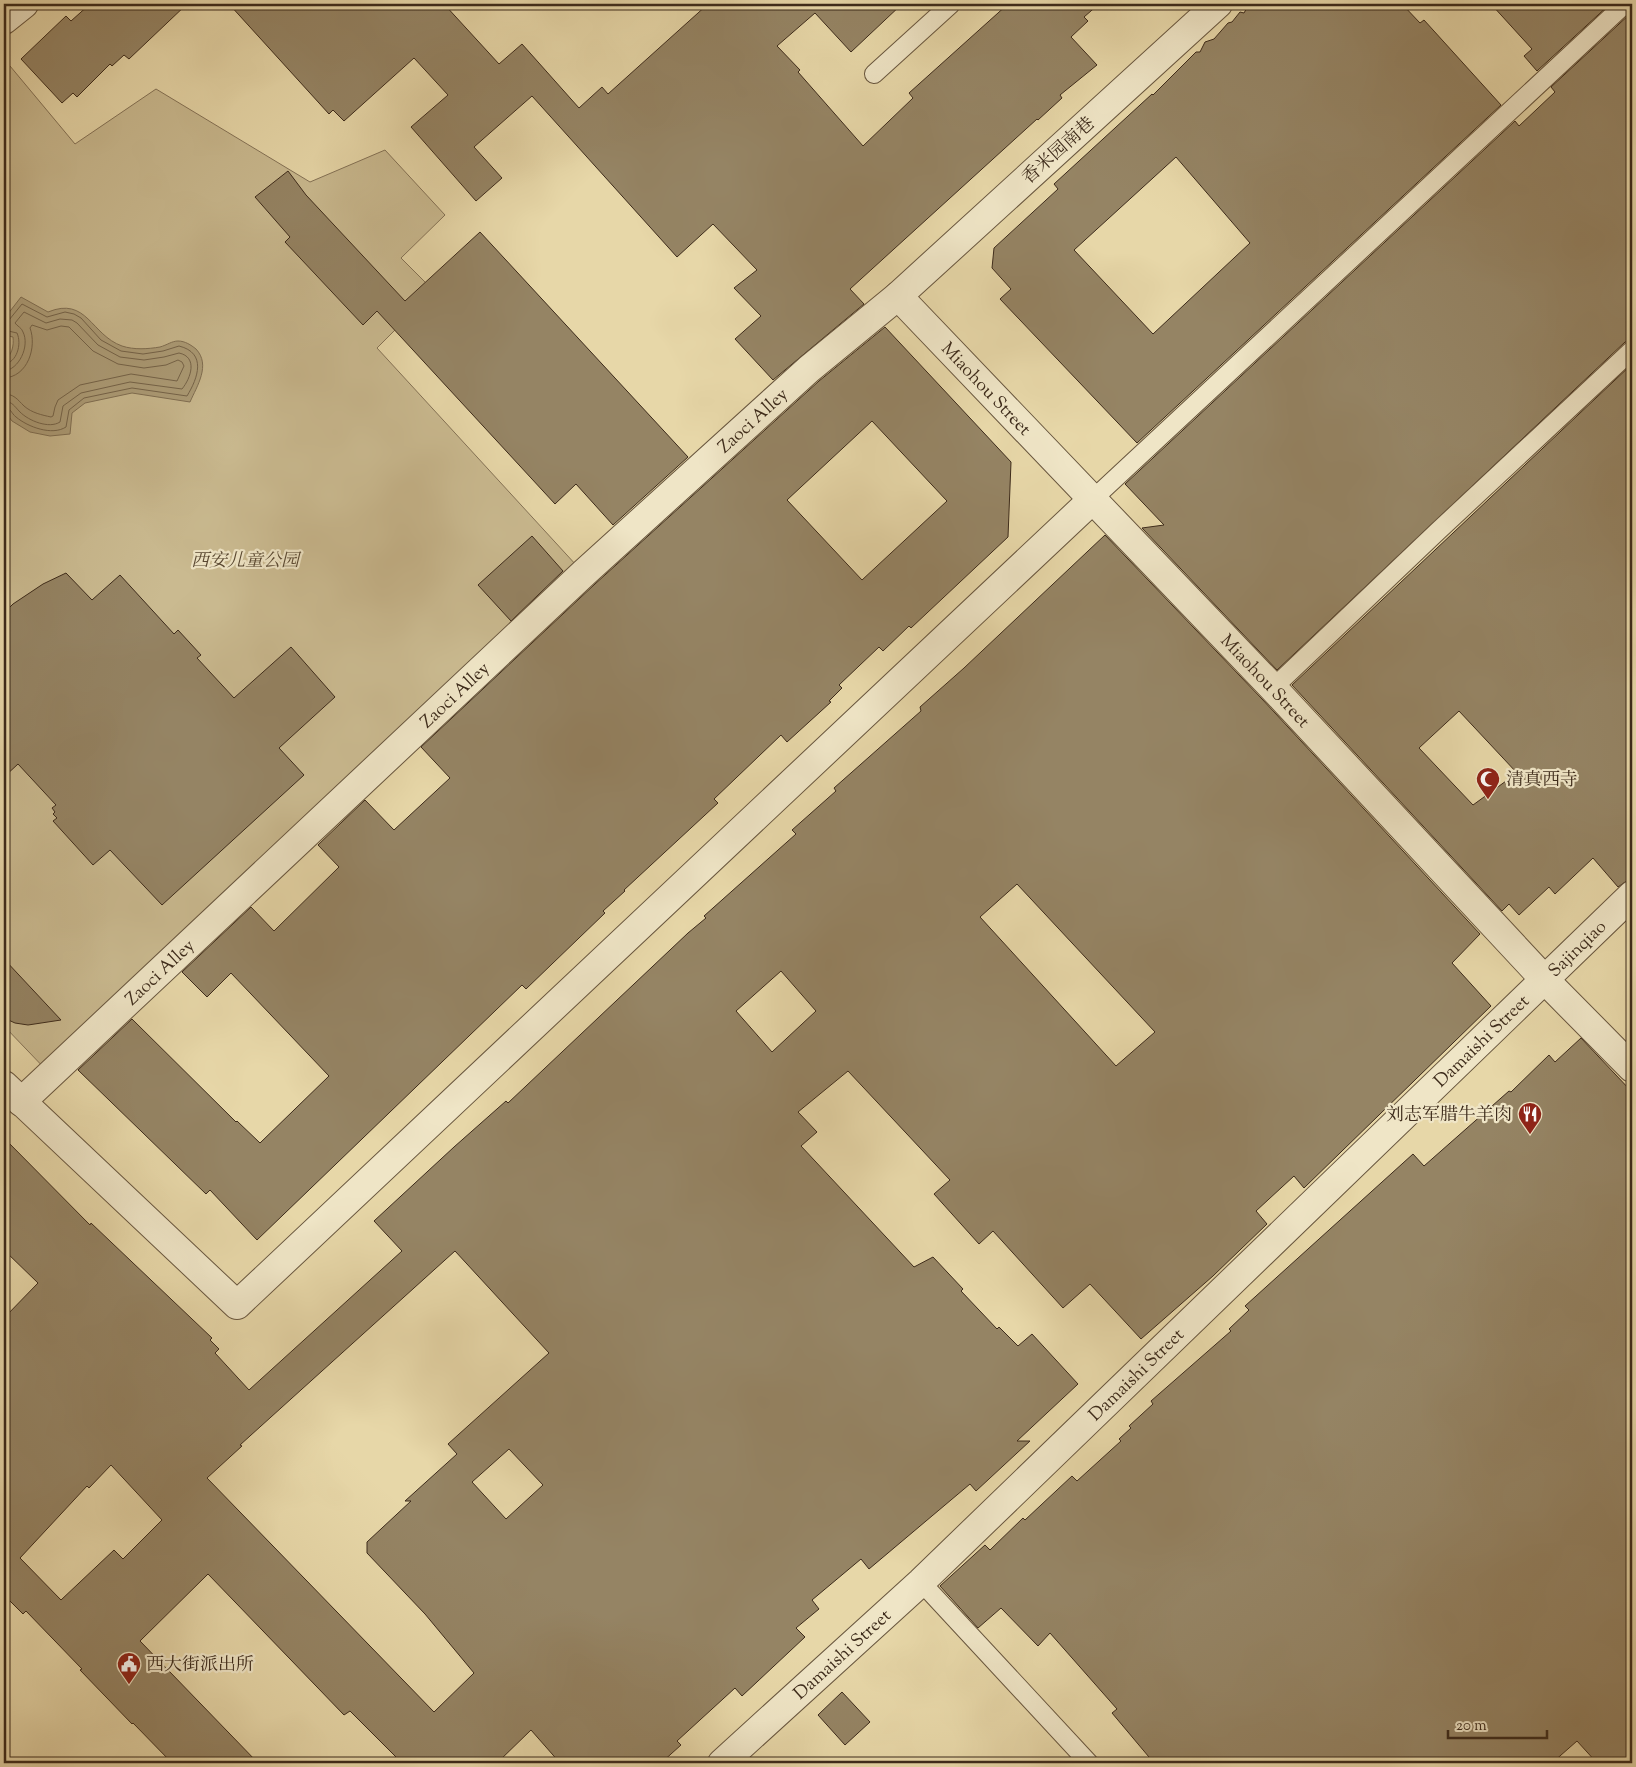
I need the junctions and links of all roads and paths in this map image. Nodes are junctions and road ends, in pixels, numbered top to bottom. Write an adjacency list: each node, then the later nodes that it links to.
1 (24, 4): 5 (street)
2 (951, 4): 6 (lane)
3 (1218, 4): 7 (street, 香米园南巷)
4 (1625, 4): 9 (lane)
5 (4, 20)
6 (874, 74)
7 (898, 296): 9 (street, Miaohou Street); 14 (street, Zaoci Alley)
8 (1632, 350): 10 (lane)
9 (1092, 500): 10 (street, Miaohou Street); 14 (street)
10 (1273, 688): 12 (street, Miaohou Street)
11 (1632, 895): 12 (street, Sajinqiao)
12 (1544, 980): 13 (street, Miaohou Street); 15 (street, Damaishi Street)
13 (1632, 1068)
14 (12, 1093)
15 (921, 1582): 16 (street, Damaishi Street); 17 (lane)
16 (722, 1763)
17 (1089, 1763)

